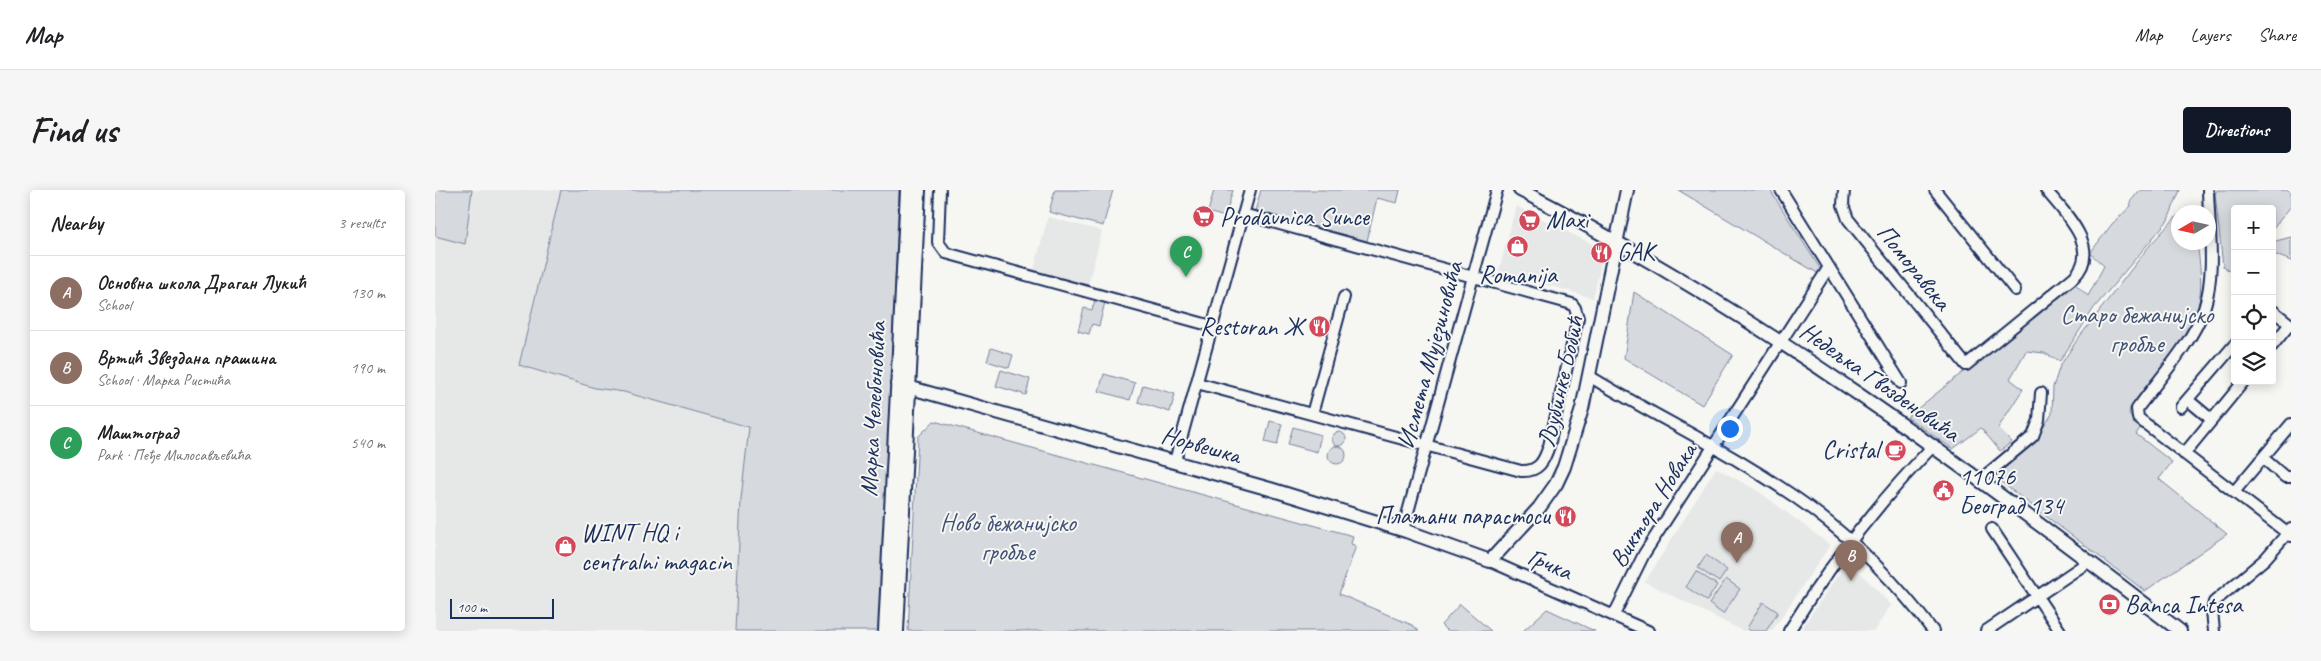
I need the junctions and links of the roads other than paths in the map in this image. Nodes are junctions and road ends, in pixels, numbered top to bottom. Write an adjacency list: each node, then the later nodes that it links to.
1 (907, 190): 29 (main road, Марка Челебоновића)
2 (919, 190): 29 (main road, Марка Челебоновића)
3 (940, 190): 21 (street)
4 (1250, 190): 13 (street)
5 (1497, 190): 16 (street, Исмета Мујезиновића)
6 (1519, 190): 14 (main road, Недељка Гвозденовића)
7 (1627, 190): 14 (main road, Љубинке Бобић)
8 (1781, 190): 15 (street)
9 (1844, 190): 12 (street, Поморавска)
10 (1935, 190): 17 (street)
11 (2208, 190): 37 (street)
12 (2050, 192)
13 (1243, 214): 16 (street); 21 (street)
14 (1616, 241): 22 (main road, Недељка Гвозденовића); 25 (main road, Љубинке Бобић)
15 (1829, 268): 22 (street, Виктора Новака); 27 (street)
16 (1474, 276): 35 (street, Исмета Мујезиновића); 35 (street)
17 (2015, 290)
18 (1344, 297): 31 (street)
19 (2276, 313): 20 (street)
20 (2291, 325): 23 (street)
21 (1212, 326): 26 (street)
22 (1781, 341): 34 (main road, Недељка Гвозденовића); 36 (street, Виктора Новака)
23 (2276, 342)
24 (2231, 349): 32 (street)
25 (1589, 376): 36 (street); 47 (main road, Љубинке Бобић)
26 (1197, 383): 31 (street); 39 (street)
27 (1901, 383)
28 (2241, 385): 32 (street)
29 (903, 386): 39 (main road, Норвешка); 51 (main road, Марка Челебоновића); 52 (main road, Марка Челебоновића)
30 (2041, 393): 41 (street)
31 (1312, 414): 35 (street)
32 (2212, 420): 37 (street)
33 (2291, 424): 38 (street)
34 (1934, 445): 41 (main road, Недељка Гвозденовића); 46 (street)
35 (1428, 446): 44 (street, Исмета Мујезиновића)
36 (1713, 447): 46 (street); 50 (street, Виктора Новака)
37 (2184, 454): 42 (street)
38 (2263, 458): 40 (street); 42 (street)
39 (1175, 461): 44 (main road, Норвешка)
40 (2291, 476)
41 (1980, 480): 48 (main road, Недељка Гвозденовића)
42 (2234, 492): 45 (street)
43 (1992, 529): 49 (street)
44 (1403, 530): 47 (main road, Норвешка)
45 (2290, 533): 59 (street)
46 (1850, 541): 54 (street); 55 (street)
47 (1490, 561): 50 (street, Грчка)
48 (2088, 562): 49 (street); 58 (main road, Недељка Гвозденовића)
49 (2037, 597): 56 (street); 57 (street)
50 (1614, 615): 53 (street, Грчка)
51 (885, 631)
52 (897, 631)
53 (1648, 631)
54 (1789, 631)
55 (1933, 631)
56 (1986, 631)
57 (2060, 631)
58 (2180, 631)
59 (2214, 631)

